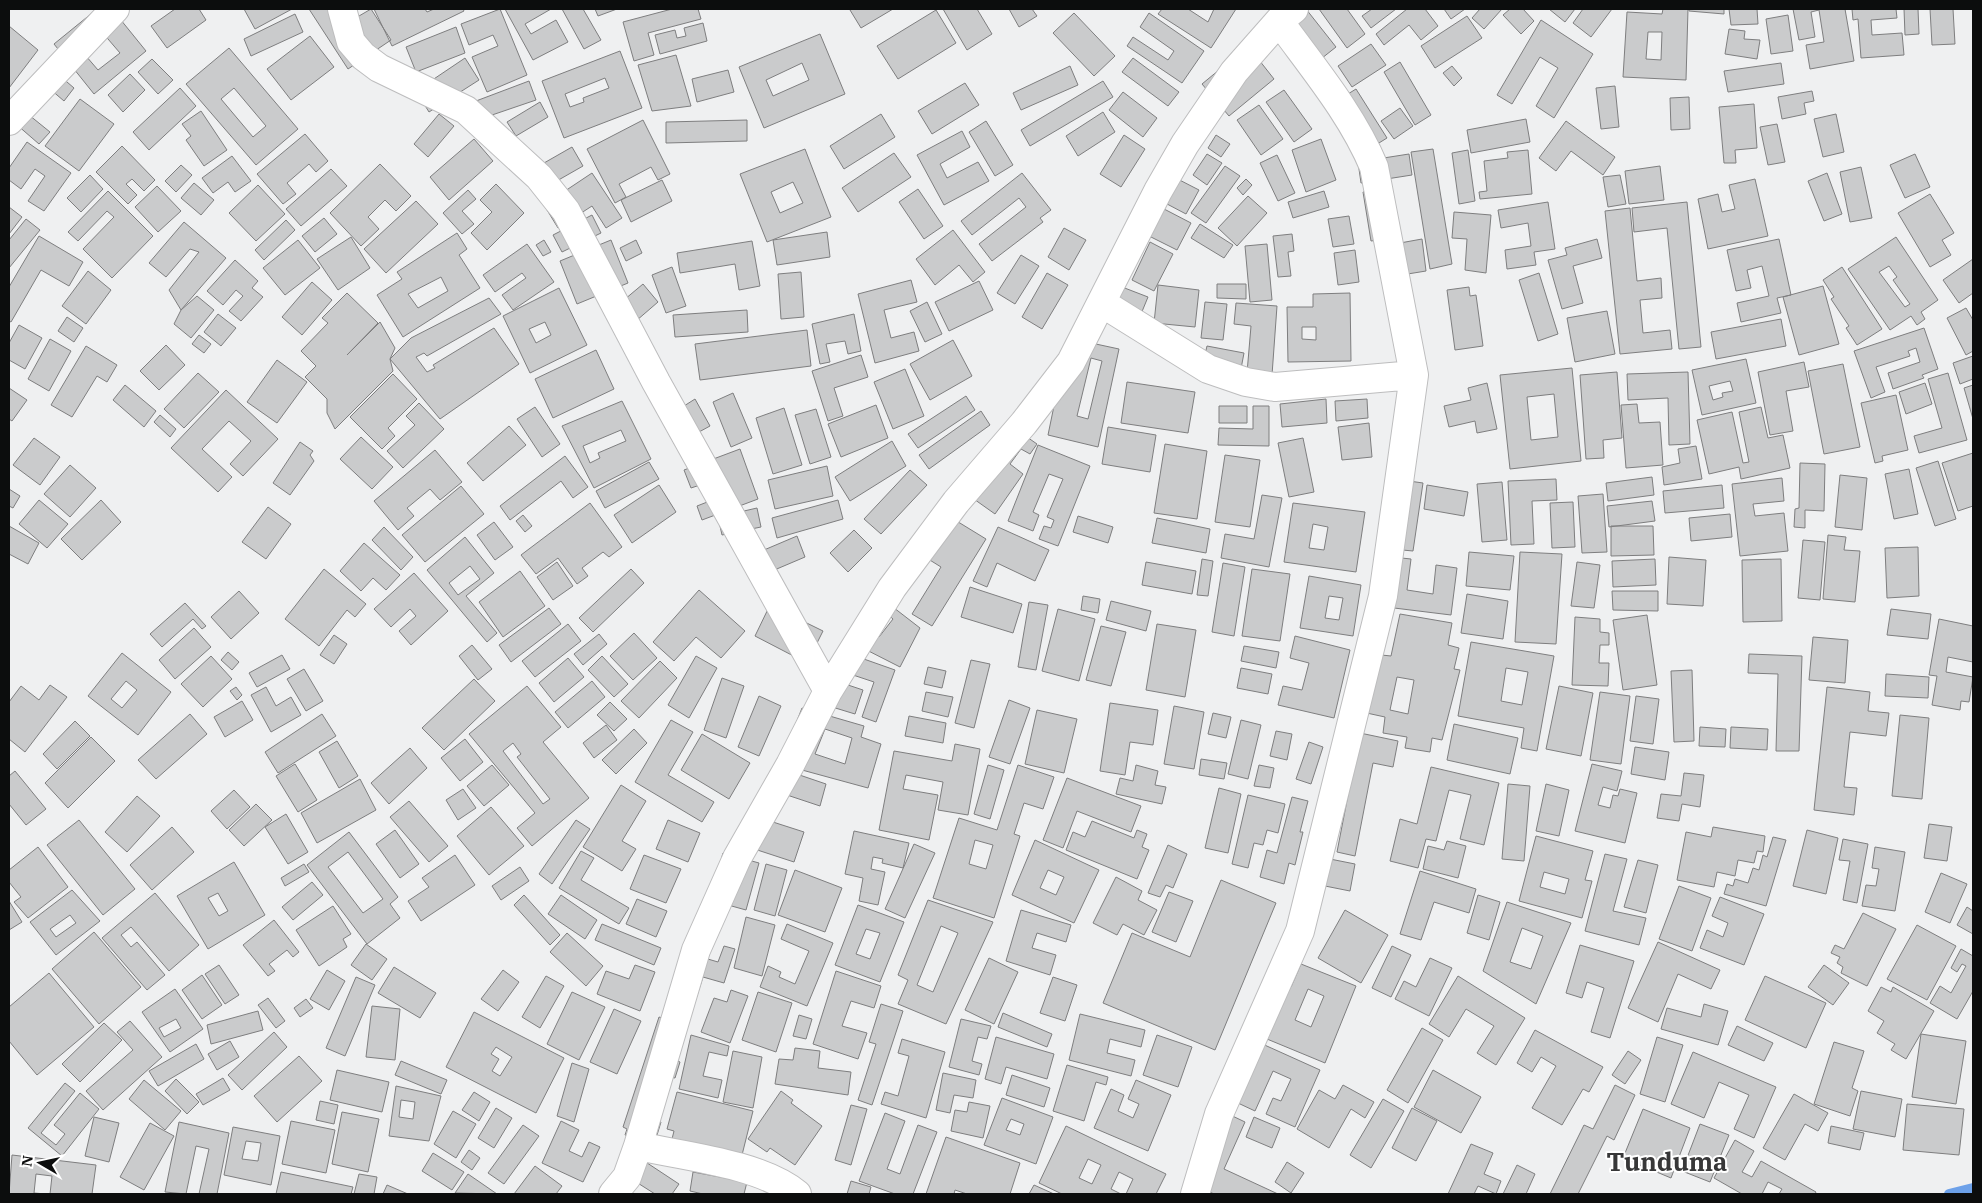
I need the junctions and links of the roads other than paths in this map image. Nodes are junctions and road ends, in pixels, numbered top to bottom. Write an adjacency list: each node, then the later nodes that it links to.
1 (114, 9): 4 (street)
2 (342, 9): 7 (street)
3 (1287, 15): 5 (street); 6 (street)
4 (9, 121)
5 (1102, 303): 6 (street); 7 (street)
6 (1414, 375): 11 (street)
7 (828, 691): 8 (street)
8 (638, 1146): 9 (street); 10 (street)
9 (614, 1194)
10 (797, 1194)
11 (1195, 1194)

